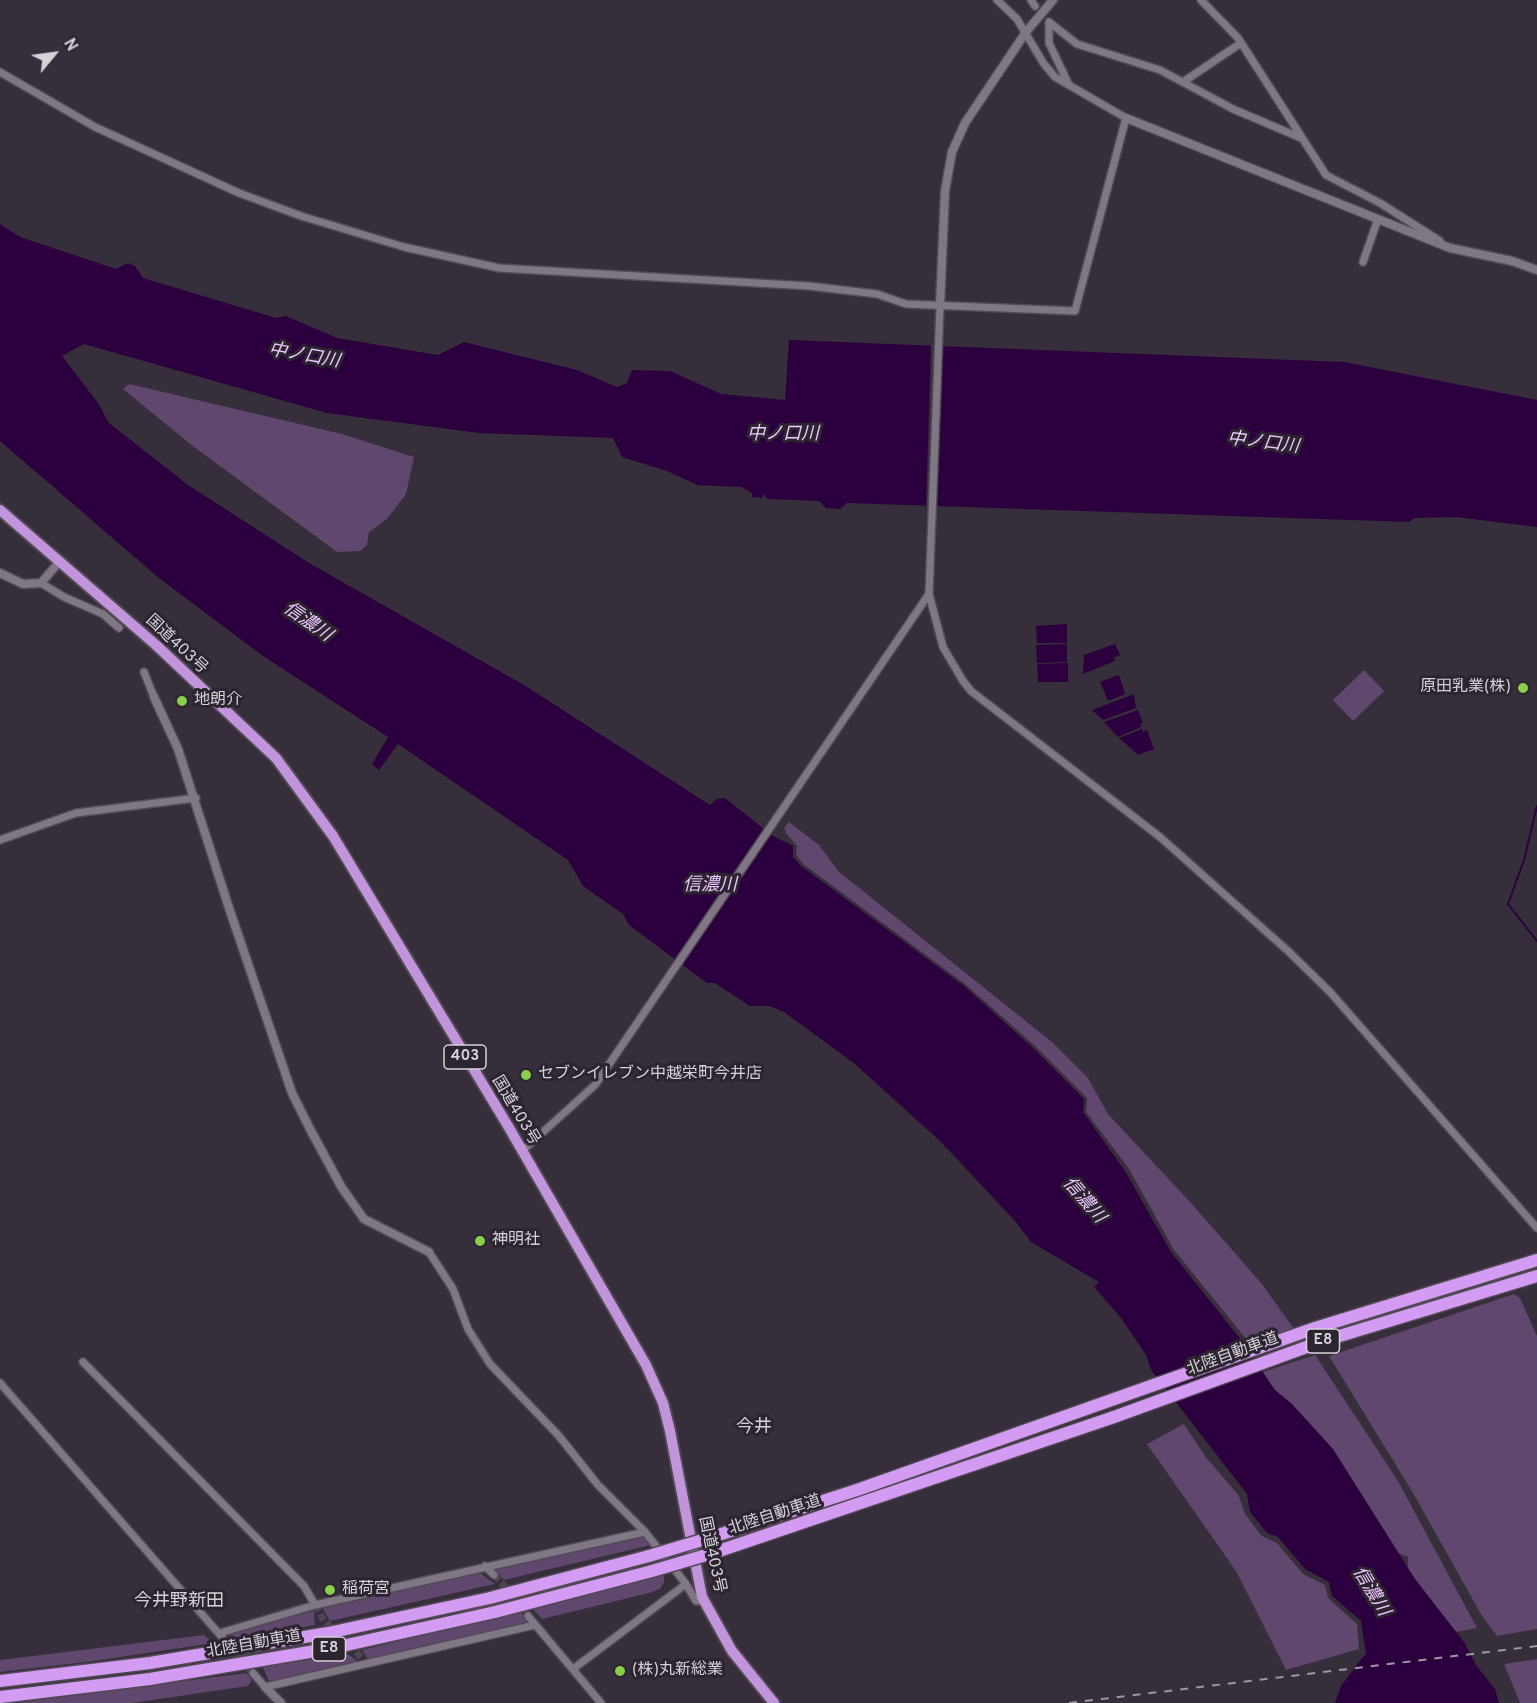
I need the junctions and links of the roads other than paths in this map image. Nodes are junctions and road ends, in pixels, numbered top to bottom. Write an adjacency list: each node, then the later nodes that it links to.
1 (997, 0): 4 (street)
2 (1053, 0): 4 (street)
3 (1202, 0): 5 (street)
4 (1026, 32): 8 (street); 15 (street)
5 (1241, 43): 7 (street); 10 (street)
6 (0, 72): 15 (street)
7 (1183, 82): 8 (street); 10 (street)
8 (1070, 87): 9 (street)
9 (1126, 118): 11 (street); 15 (street)
10 (1301, 138): 12 (street)
11 (1378, 219): 12 (street); 13 (street)
12 (1450, 248): 14 (street)
13 (1363, 262)
14 (1537, 270)
15 (940, 306): 20 (street)
16 (0, 510): 17 (highway, 国道403号 / 403)
17 (60, 561): 19 (street); 26 (highway, 国道403号 / 403)
18 (0, 573): 19 (street)
19 (41, 583): 21 (street)
20 (929, 594): 26 (street); 27 (street)
21 (119, 628)
22 (144, 672): 23 (street)
23 (154, 697): 24 (street)
24 (196, 798): 25 (street); 28 (street)
25 (0, 840)
26 (522, 1151): 37 (highway, 国道403号 / 403)
27 (1537, 1228)
28 (429, 1252): 33 (street)
29 (1531, 1262): 45 (highway, 北陸自動車道 / E8, bridge)
30 (1537, 1276): 47 (highway, 北陸自動車道 / E8, bridge)
31 (83, 1362): 38 (street)
32 (0, 1383): 41 (street)
33 (645, 1532): 34 (street); 36 (street)
34 (485, 1566): 35 (street); 38 (street)
35 (494, 1575)
36 (686, 1584): 37 (street); 43 (street)
37 (704, 1601): 50 (highway, 国道403号 / 403)
38 (315, 1605): 41 (street)
39 (528, 1616): 40 (street)
40 (535, 1625): 43 (street); 46 (street)
41 (220, 1633): 42 (street)
42 (228, 1644)
43 (573, 1668): 49 (street)
44 (253, 1673): 46 (street)
45 (0, 1681)
46 (264, 1687): 48 (street)
47 (0, 1697)
48 (281, 1703)
49 (601, 1703)
50 (774, 1703)

